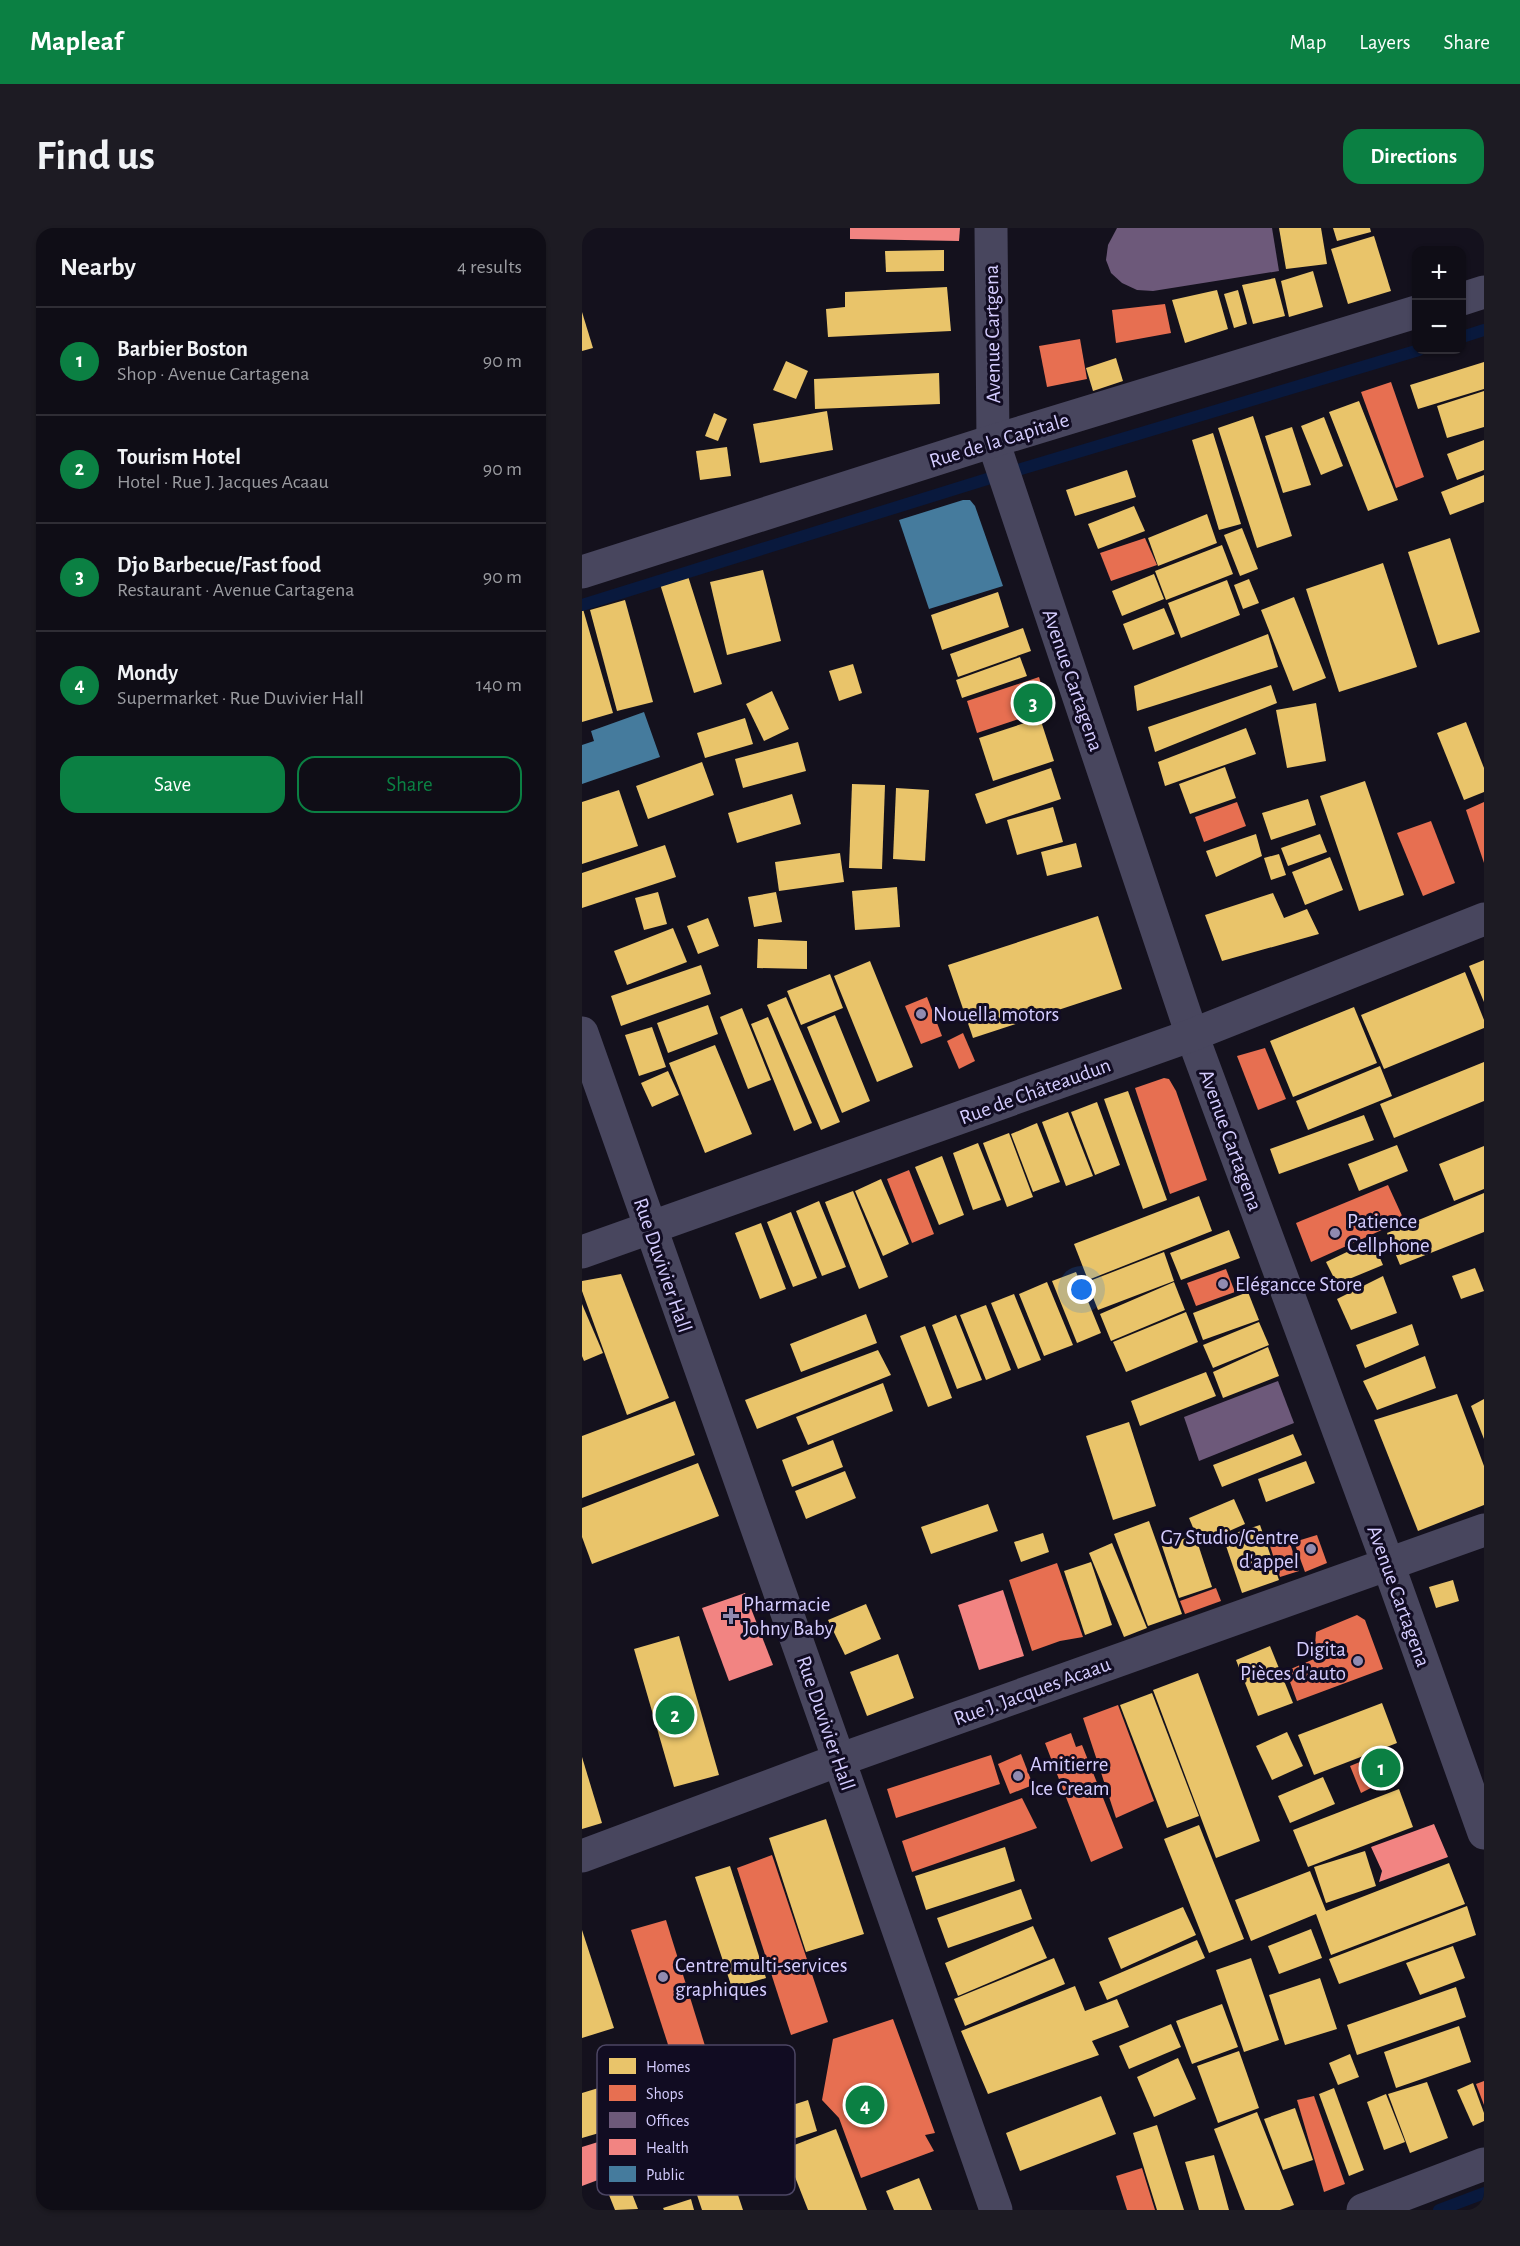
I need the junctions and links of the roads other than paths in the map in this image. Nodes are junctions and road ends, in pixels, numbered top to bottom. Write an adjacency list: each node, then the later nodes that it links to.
1 (991, 228): 5 (street, Avenue Cartgena)
2 (1484, 292): 3 (street)
3 (1466, 297)
4 (1412, 313): 5 (street, Rue de la Capitale)
5 (993, 441): 6 (street, Rue de la Capitale); 9 (street, Avenue Cartagena)
6 (582, 572)
7 (1484, 919): 9 (street, Rue de Châteaudun)
8 (582, 1033): 10 (street, Rue Duvivier Hall)
9 (1192, 1035): 10 (street, Rue de Châteaudun); 13 (street, Avenue Cartagena)
10 (651, 1229): 11 (street, Rue de Châteaudun); 14 (street, Rue Duvivier Hall)
11 (582, 1252)
12 (1484, 1530): 13 (street, Rue J. Jacques Acaau)
13 (1388, 1564): 14 (street, Rue J. Jacques Acaau); 15 (street, Avenue Cartagena)
14 (839, 1760): 16 (street, Rue J. Jacques Acaau); 18 (street, Rue Duvivier Hall)
15 (1484, 1833)
16 (582, 1856)
17 (1484, 2164): 19 (street)
18 (996, 2210)
19 (1363, 2210)

